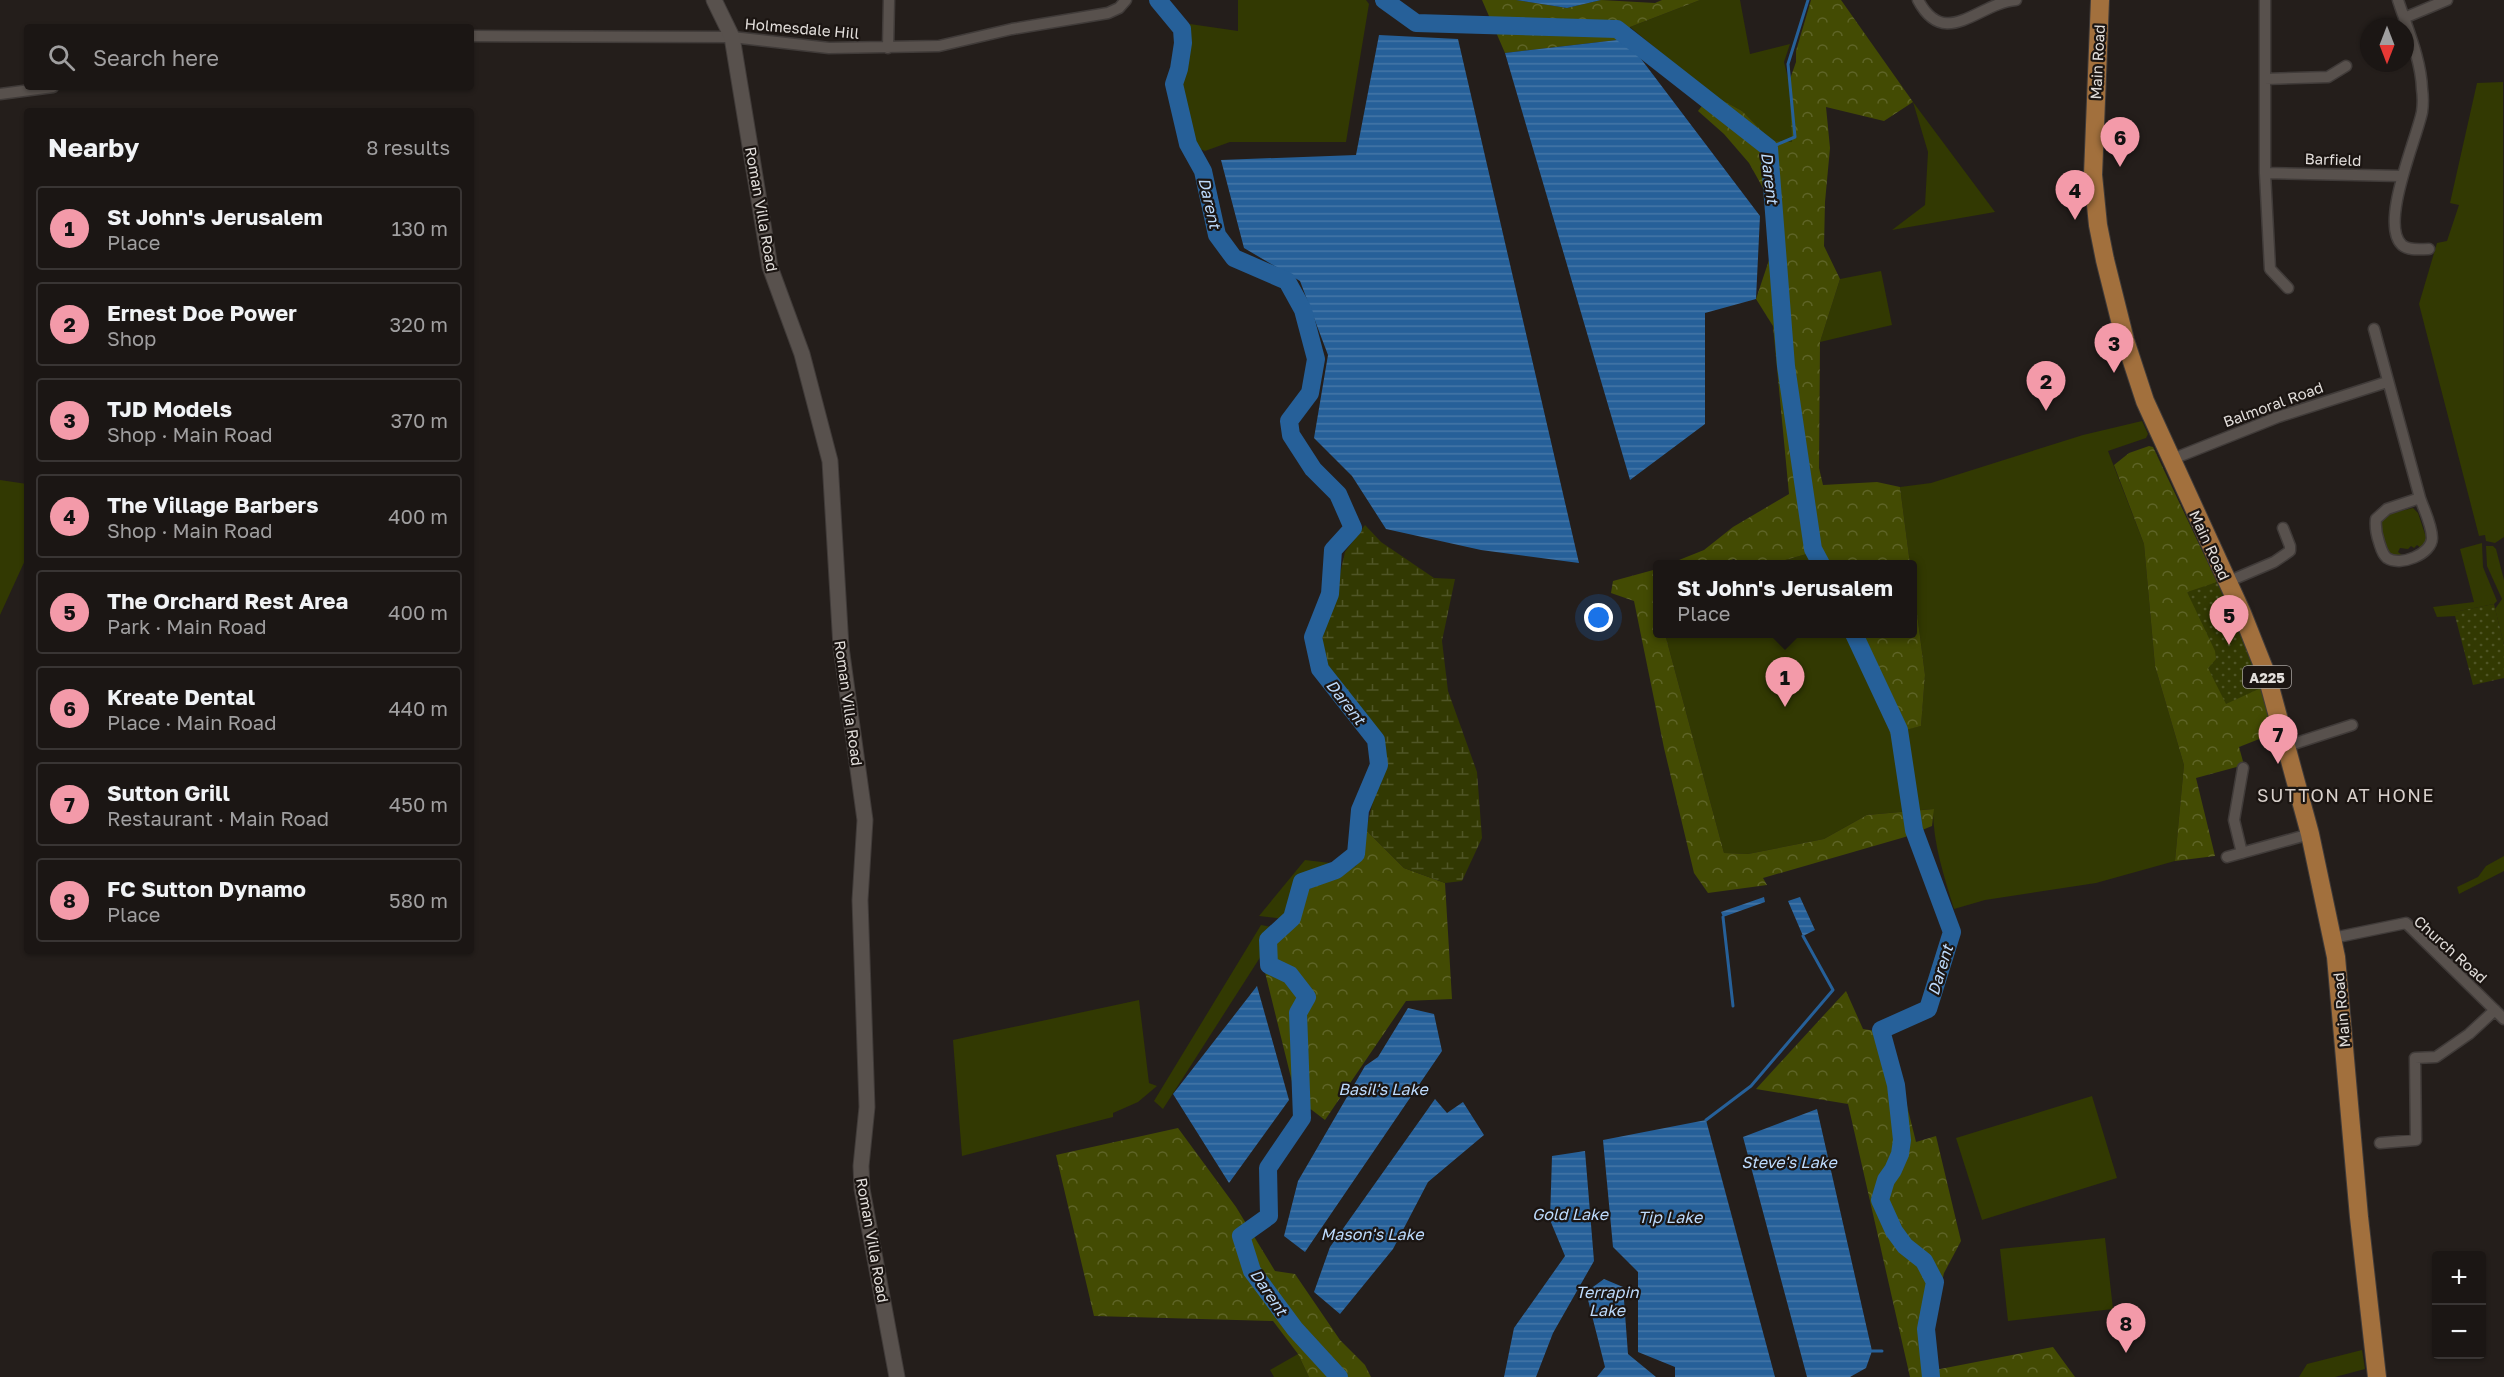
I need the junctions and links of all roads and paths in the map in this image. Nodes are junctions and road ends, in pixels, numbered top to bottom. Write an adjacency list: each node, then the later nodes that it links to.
1 (714, 0): 12 (street, Roman Villa Road)
2 (889, 0): 13 (street)
3 (1918, 0): 4 (street)
4 (2016, 0)
5 (2100, 0): 25 (main road, Main Road / A225)
6 (2265, 0): 16 (street)
7 (2398, 0): 10 (street)
8 (2447, 0): 10 (street)
9 (1125, 2): 13 (street, Holmesdale Hill)
10 (2404, 18)
11 (474, 36): 12 (street, Holmesdale Hill)
12 (732, 37): 13 (street, Holmesdale Hill); 39 (street, Roman Villa Road)
13 (888, 48)
14 (2414, 56): 20 (street)
15 (2346, 66): 16 (street)
16 (2265, 79): 19 (street)
17 (30, 90): 18 (street)
18 (0, 94)
19 (2265, 172): 20 (street, Barfield); 22 (street)
20 (2401, 176): 21 (street)
21 (2429, 249)
22 (2288, 288)
23 (2374, 329): 24 (street)
24 (2387, 382): 25 (street, Balmoral Road); 26 (street)
25 (2170, 460): 28 (main road, Main Road / A225)
26 (2421, 498): 26 (street)
27 (2283, 528): 28 (street)
28 (2227, 582): 30 (main road, Main Road / A225)
29 (2352, 725): 30 (street)
30 (2287, 746): 32 (main road, Main Road / A225)
31 (2243, 768): 33 (street)
32 (2310, 834): 33 (street); 35 (main road, Main Road / A225)
33 (2242, 853): 34 (street)
34 (2227, 857)
35 (2333, 938): 36 (street, Church Road); 40 (main road, Main Road / A225)
36 (2495, 1010): 37 (street, Church Road); 38 (street)
37 (2504, 1019)
38 (2380, 1143)
39 (897, 1377)
40 (2377, 1377)

